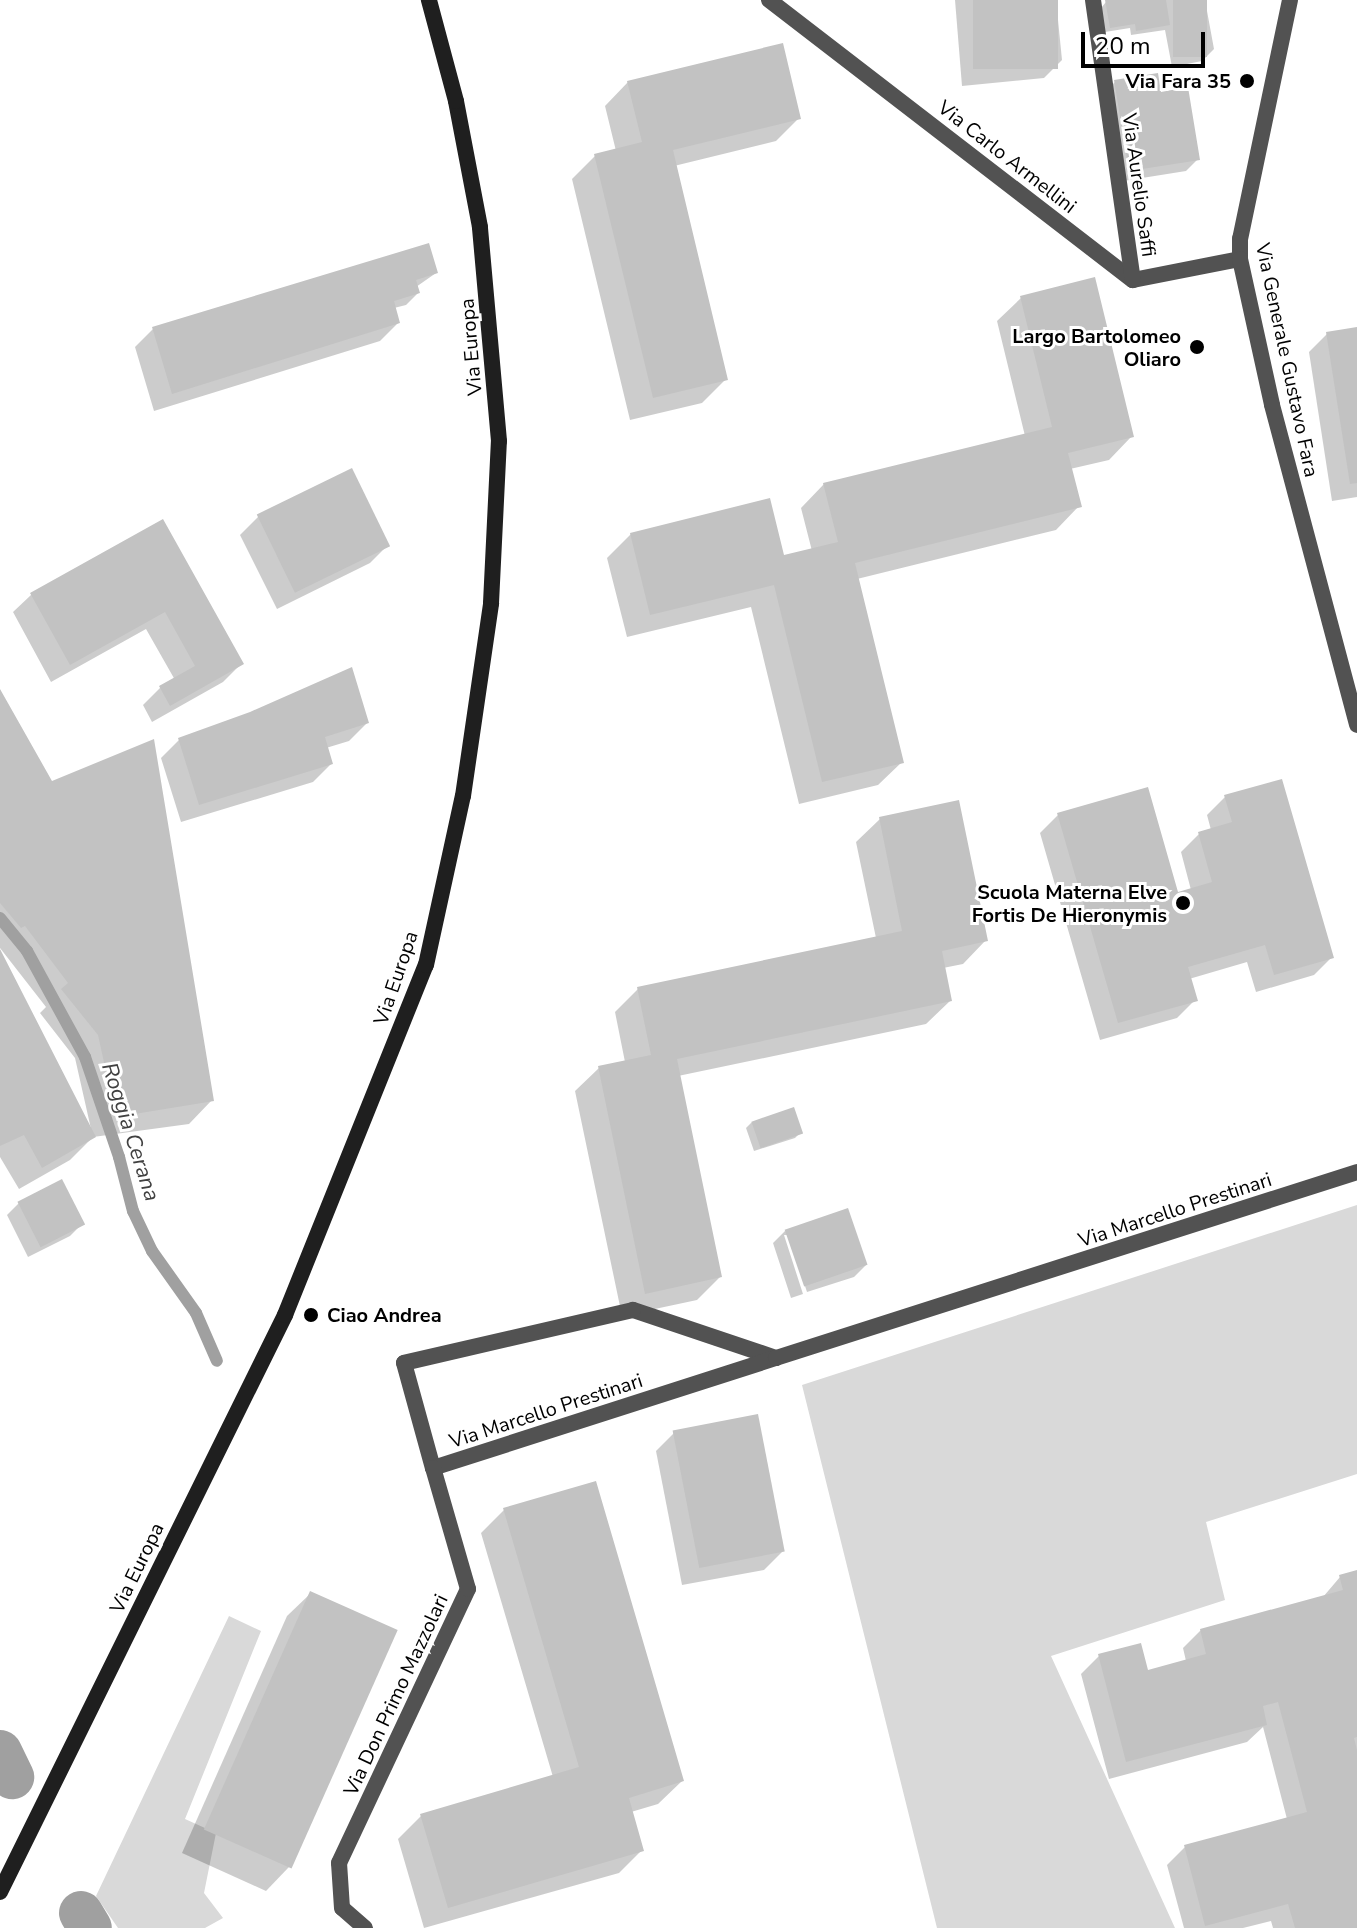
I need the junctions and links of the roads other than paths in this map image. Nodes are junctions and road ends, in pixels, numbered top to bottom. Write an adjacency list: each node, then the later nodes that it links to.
1 (429, 0): 11 (main road, Via Europa)
2 (769, 0): 6 (street, Via Carlo Armellini)
3 (1093, 0): 6 (street, Via Aurelio Saffi)
4 (1290, 0): 5 (street, Via Generale Gustavo Fara)
5 (1240, 259): 6 (street); 7 (street, Via Generale Gustavo Fara)
6 (1133, 280)
7 (1357, 725)
8 (1357, 1172): 9 (street, Via Marcello Prestinari)
9 (776, 1358): 10 (street, Via Marcello Prestinari); 10 (street, Via Marcello Prestinari)
10 (433, 1468): 12 (street, Via Don Primo Mazzolari)
11 (0, 1892)
12 (365, 1928)

